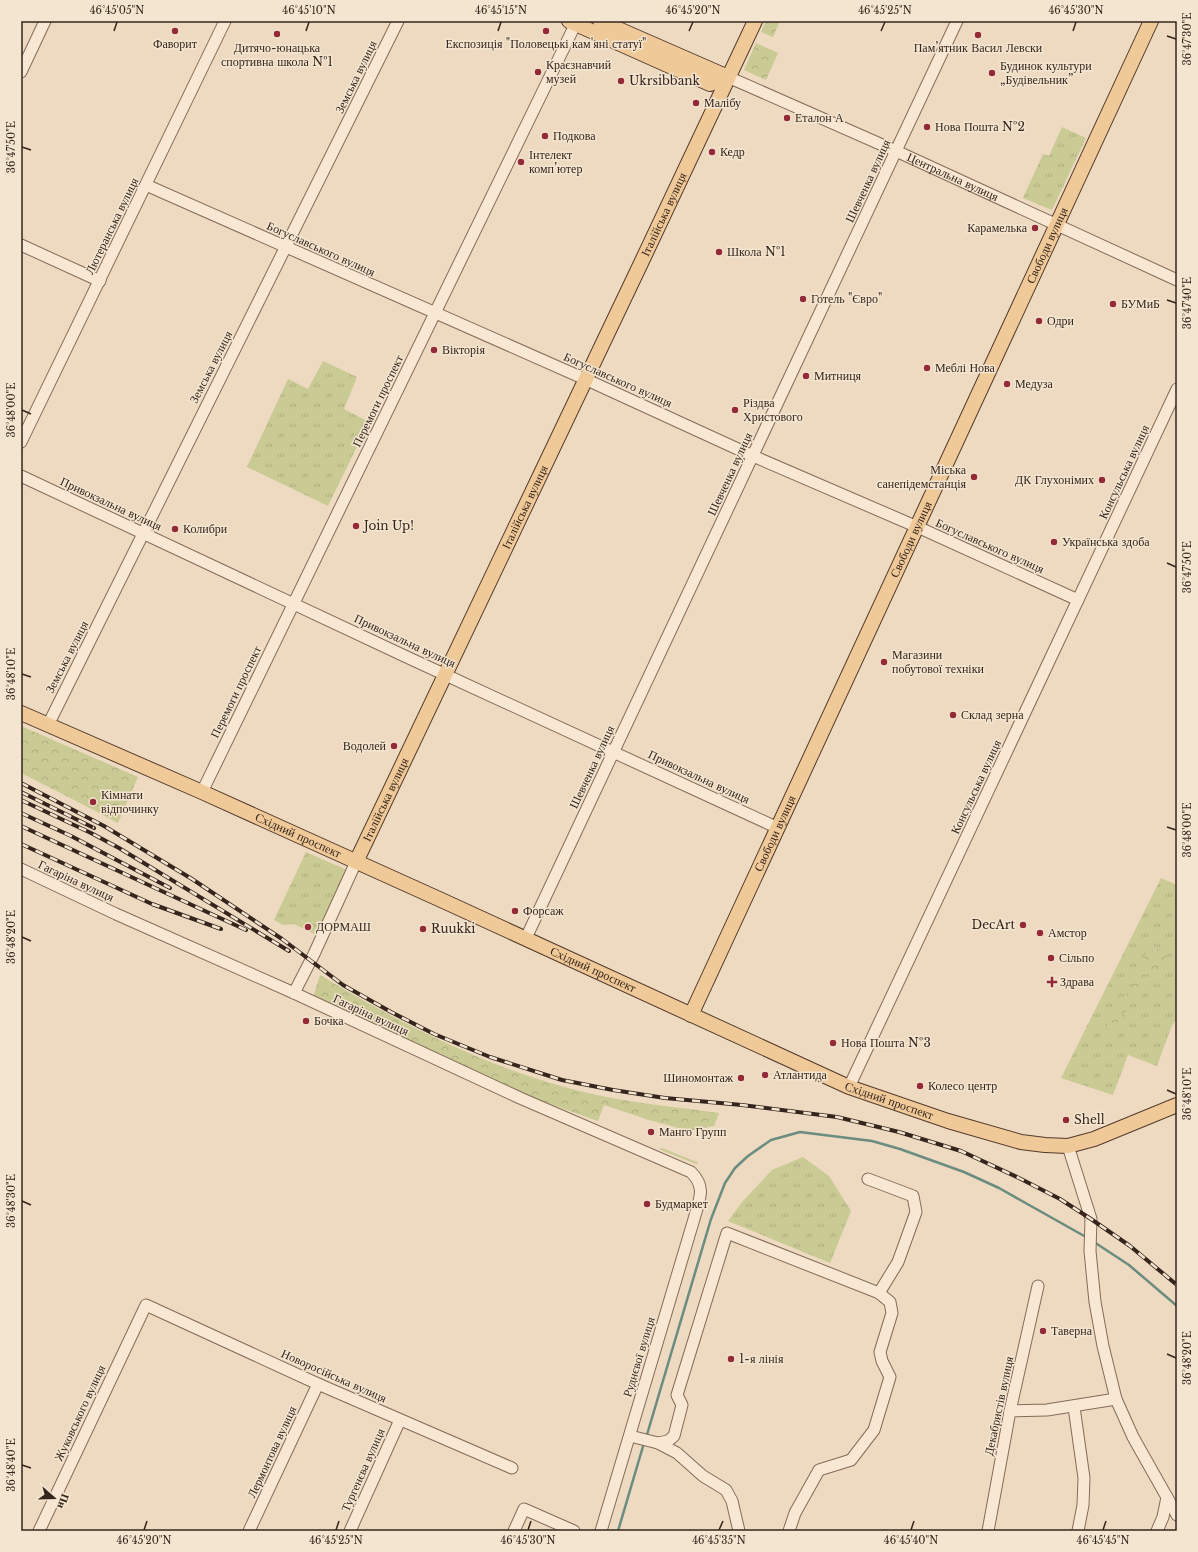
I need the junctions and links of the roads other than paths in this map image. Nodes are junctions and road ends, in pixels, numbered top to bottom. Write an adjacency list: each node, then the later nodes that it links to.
1 (45, 21): 9 (street)
2 (225, 21): 12 (street, Лютеранська вулиця)
3 (398, 21): 15 (street, Земська вулиця)
4 (600, 21): 10 (main road, Центральна вулиця)
5 (755, 21): 10 (main road, Італійська вулиця)
6 (957, 21): 11 (street, Шевченка вулиця)
7 (1151, 21): 13 (main road, Свободи вулиця)
8 (574, 22): 10 (main road); 18 (street, Перемоги проспект)
9 (21, 72)
10 (728, 77): 11 (street, Центральна вулиця); 19 (main road, Італійська вулиця)
11 (896, 151): 13 (street, Центральна вулиця); 22 (street, Шевченка вулиця)
12 (146, 186): 15 (street, Богуславського вулиця); 17 (street, Лютеранська вулиця)
13 (1057, 224): 16 (street, Центральна вулиця); 24 (main road, Свободи вулиця)
14 (21, 245): 17 (street)
15 (286, 247): 18 (street, Богуславського вулиця); 25 (street, Земська вулиця)
16 (1177, 280)
17 (100, 281): 21 (street, Лютеранська вулиця)
18 (435, 313): 19 (street, Богуславського вулиця); 27 (street, Перемоги проспект)
19 (585, 379): 22 (street, Богуславського вулиця); 28 (main road, Італійська вулиця)
20 (1177, 389): 26 (street, Консульська вулиця)
21 (21, 442)
22 (753, 456): 24 (street, Богуславського вулиця); 31 (street, Шевченка вулиця)
23 (21, 476): 25 (street, Привокзальна вулиця)
24 (917, 528): 26 (street, Богуславського вулиця); 33 (main road, Свободи вулиця)
25 (143, 533): 27 (street, Привокзальна вулиця); 30 (street, Земська вулиця)
26 (1078, 600): 39 (street, Консульська вулиця)
27 (293, 603): 28 (street, Привокзальна вулиця); 32 (street, Перемоги проспект)
28 (445, 674): 31 (street, Привокзальна вулиця); 34 (main road, Італійська вулиця)
29 (21, 713): 30 (main road, Східний проспект)
30 (48, 725): 32 (main road, Східний проспект)
31 (613, 752): 33 (street, Привокзальна вулиця); 36 (street, Шевченка вулиця)
32 (202, 792): 34 (main road, Східний проспект)
33 (778, 828): 38 (main road, Свободи вулиця)
34 (356, 862): 36 (main road, Східний проспект); 37 (street, Італійська вулиця)
35 (21, 869): 37 (street, Гагаріна вулиця)
36 (526, 938): 38 (main road, Східний проспект)
37 (294, 993): 43 (street, Гагаріна вулиця)
38 (692, 1015): 39 (main road, Східний проспект)
39 (849, 1087): 41 (main road, Східний проспект)
40 (1177, 1104): 41 (main road, Східний проспект)
41 (1068, 1146): 48 (street)
42 (868, 1179): 45 (street)
43 (702, 1190): 52 (street, Руднєвої вулиця)
44 (1038, 1286): 50 (street, Декабристів вулиця)
45 (879, 1293): 53 (street); 64 (street)
46 (146, 1306): 47 (street, Новоросійська вулиця); 57 (street, Жуковського вулиця)
47 (318, 1384): 51 (street, Новоросійська вулиця); 58 (street, Лермонтова вулиця)
48 (1116, 1398): 49 (street); 55 (street)
49 (1074, 1407): 50 (street); 66 (street)
50 (1010, 1412): 65 (street, Декабристів вулиця)
51 (400, 1420): 54 (street, Новоросійська вулиця); 59 (street, Тургенєва вулиця)
52 (630, 1436): 53 (street); 62 (street, Руднєвої вулиця)
53 (658, 1443): 63 (street)
54 (512, 1468)
55 (1167, 1497): 56 (street); 67 (street)
56 (1177, 1515)
57 (39, 1531)
58 (249, 1531)
59 (350, 1531)
60 (514, 1531): 61 (street)
61 (574, 1531)
62 (602, 1531)
63 (738, 1531)
64 (789, 1531)
65 (988, 1531)
66 (1078, 1531)
67 (1157, 1531)

